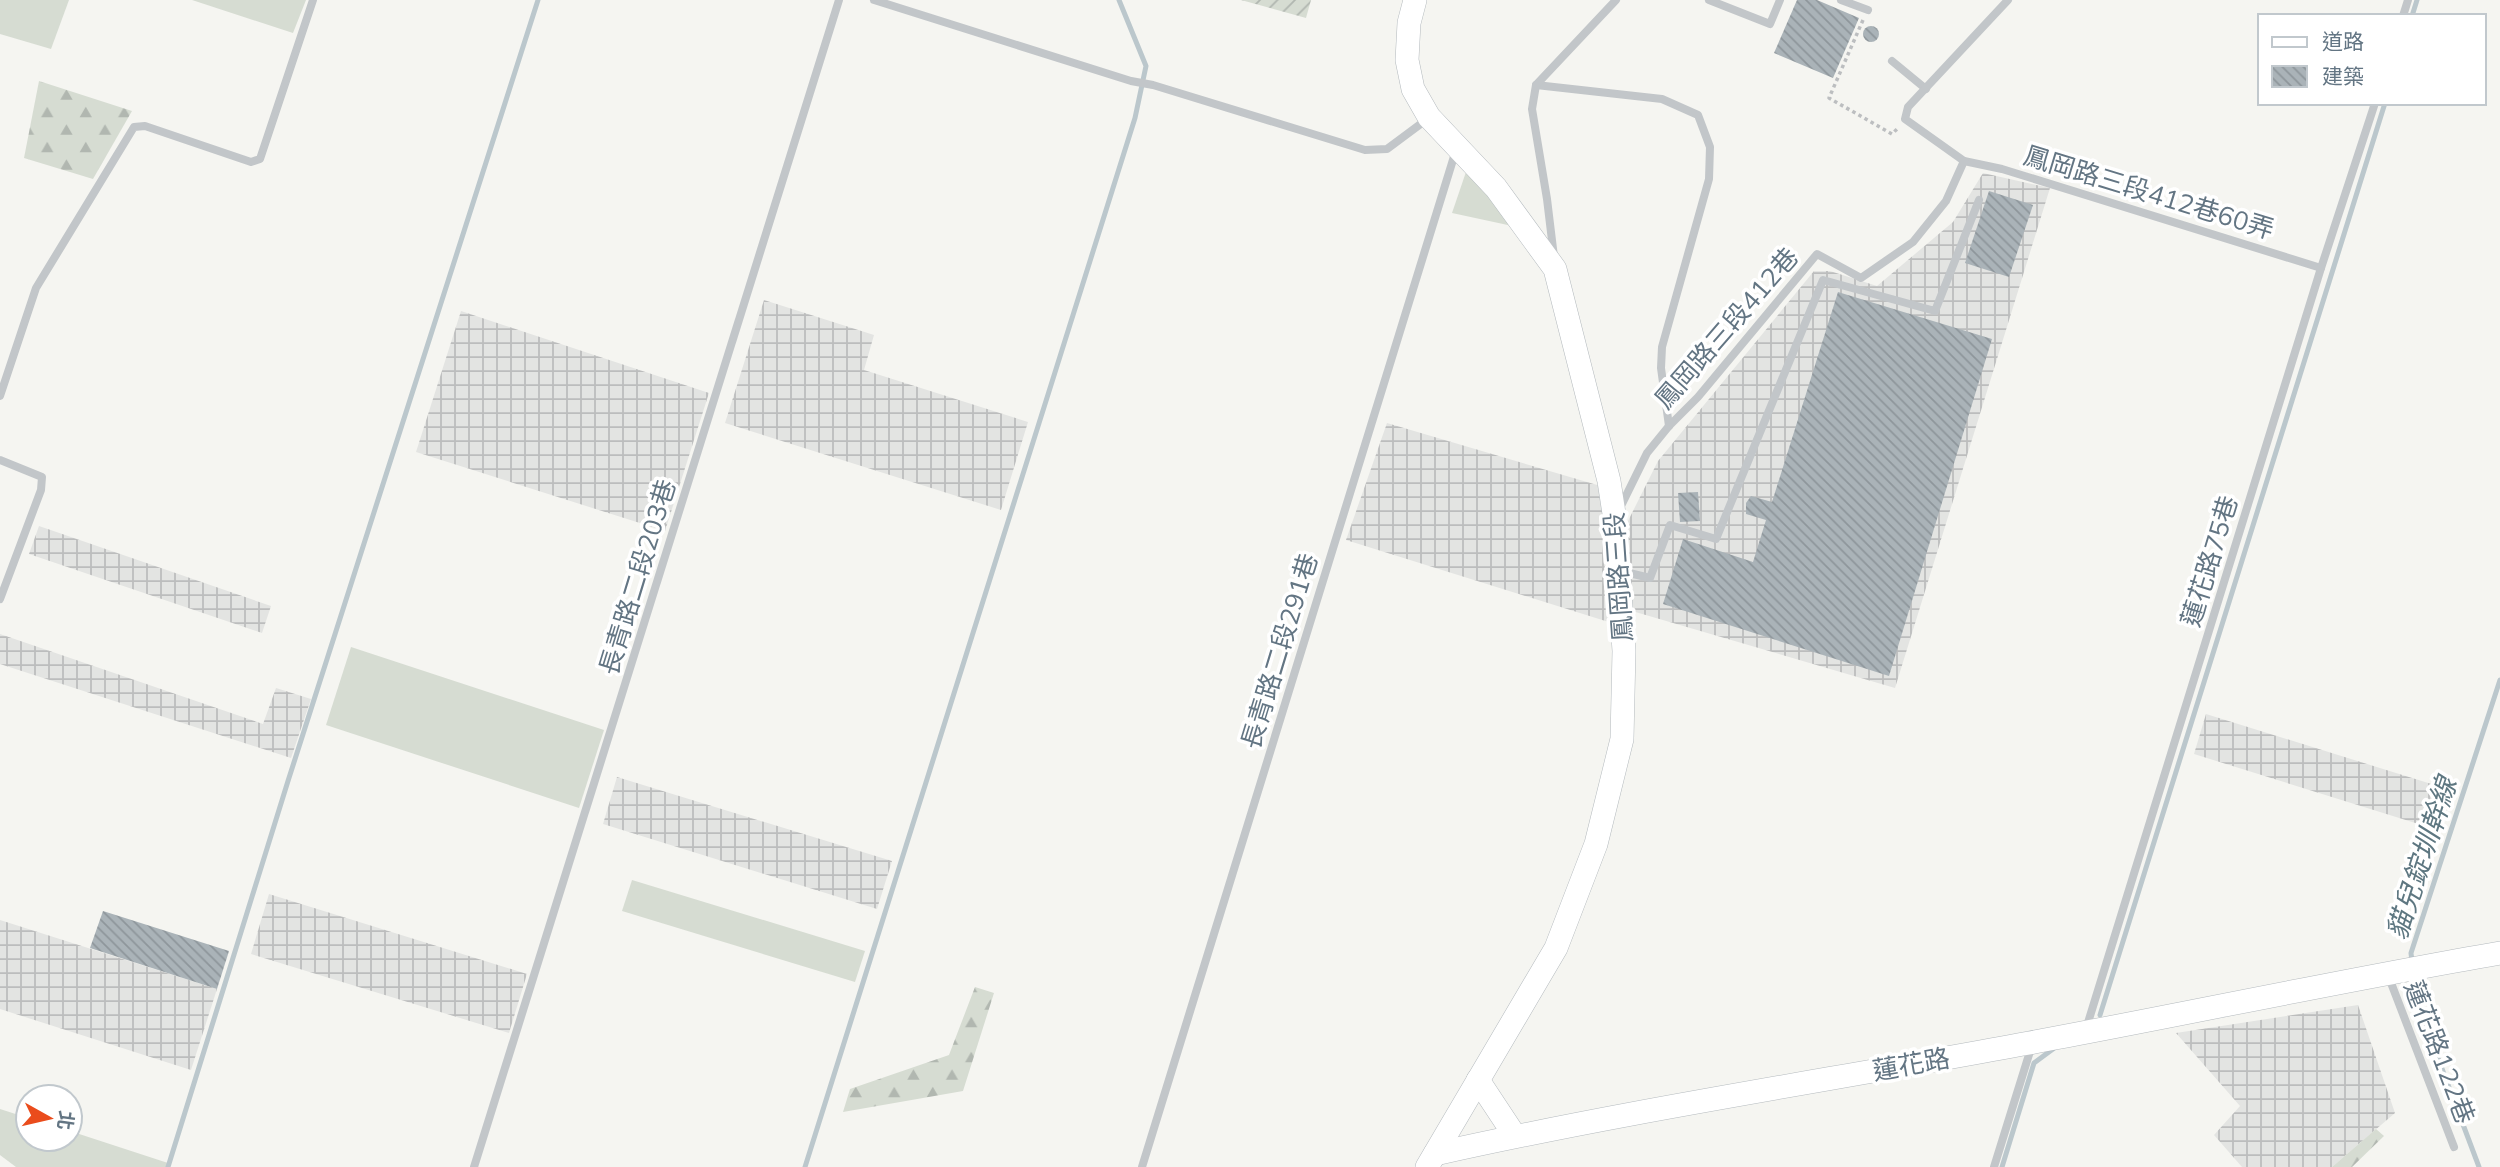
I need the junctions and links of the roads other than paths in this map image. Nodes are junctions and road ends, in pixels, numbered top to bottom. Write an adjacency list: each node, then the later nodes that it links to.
1 (313, 0): 21 (lane)
2 (839, 0): 35 (lane, 長青路二段203巷)
3 (874, 0): 15 (lane)
4 (1415, 0): 15 (street, 鳳岡路三段)
5 (1616, 0): 12 (lane)
6 (1709, 0): 7 (lane)
7 (1780, 0)
8 (1841, 0): 10 (lane)
9 (2008, 0): 13 (lane)
10 (1868, 10)
11 (1892, 61): 13 (lane)
12 (1536, 85): 20 (lane); 22 (lane)
13 (1926, 89): 17 (lane)
14 (2374, 105): 19 (lane, 蓮花路75巷)
15 (1429, 117): 16 (street, 鳳岡路三段)
16 (1457, 147): 20 (street, 鳳岡路三段); 36 (lane, 長青路二段291巷)
17 (1964, 162): 19 (lane, 鳳岡路三段412巷60弄); 22 (lane, 鳳岡路三段412巷)
18 (1979, 200): 25 (lane)
19 (2321, 268): 29 (lane, 蓮花路75巷)
20 (1555, 269): 24 (street, 鳳岡路三段)
21 (0, 397)
22 (1669, 426): 24 (lane, 鳳岡路三段412巷)
23 (0, 460): 26 (lane)
24 (1615, 520): 25 (street, 鳳岡路三段)
25 (1618, 570): 31 (street, 鳳岡路三段)
26 (0, 599)
27 (2500, 953): 28 (street, 蓮花路)
28 (2387, 972): 29 (street, 蓮花路); 33 (lane, 蓮花路122巷)
29 (2085, 1032): 30 (street, 蓮花路)
30 (2033, 1042): 32 (street, 蓮花路); 37 (lane)
31 (1479, 1080): 32 (street); 34 (street, 鳳岡路三段)
32 (1515, 1136): 34 (street, 蓮花路)
33 (2454, 1147)
34 (1431, 1161)
35 (474, 1167)
36 (1142, 1167)
37 (1994, 1167)

